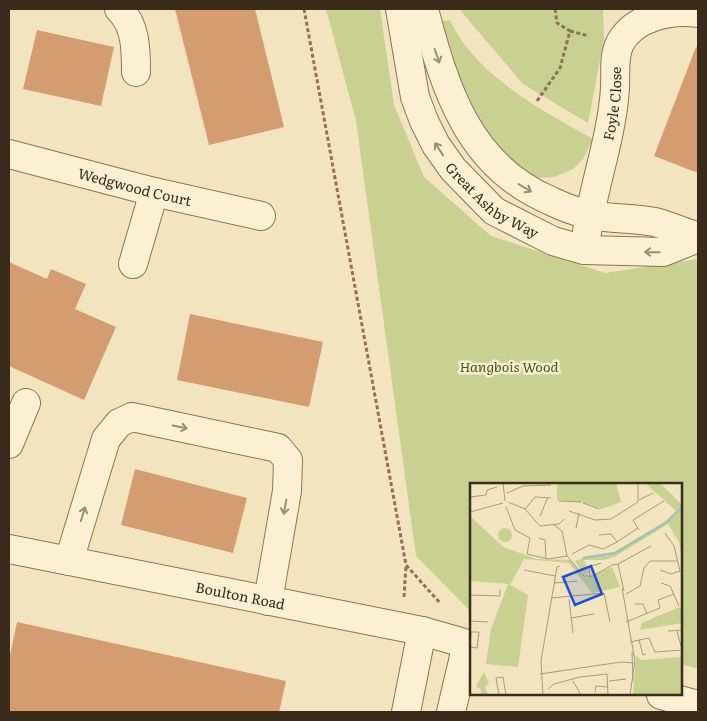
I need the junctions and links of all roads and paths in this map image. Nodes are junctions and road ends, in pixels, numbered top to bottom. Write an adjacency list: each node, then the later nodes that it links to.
1 (119, 9): 7 (street)
2 (304, 9): 21 (path)
3 (400, 9): 14 (street, Great Ashby Way, one-way to 3)
4 (424, 9): 11 (street, Great Ashby Way, one-way to 11)
5 (555, 9): 8 (path)
6 (698, 13): 11 (street, Foyle Close)
7 (136, 72)
8 (537, 101)
9 (9, 154): 10 (street, Wedgwood Court)
10 (154, 192): 12 (street, Wedgwood Court); 15 (street)
11 (589, 215): 13 (street, Great Ashby Way); 14 (street, Foyle Close)
12 (260, 216)
13 (698, 237): 14 (street, Great Ashby Way, one-way to 14)
14 (584, 250)
15 (134, 264)
16 (26, 403): 17 (street)
17 (9, 444)
18 (9, 549): 19 (street, Boulton Road)
19 (69, 560): 20 (street, Boulton Road); 20 (street, one-way to 20)
20 (268, 601): 22 (street, Boulton Road)
21 (445, 608)
22 (422, 631): 23 (street, Boulton Road); 26 (street)
23 (469, 644): 27 (street)
24 (664, 696): 25 (street)
25 (698, 705)
26 (406, 712)
27 (451, 712)

